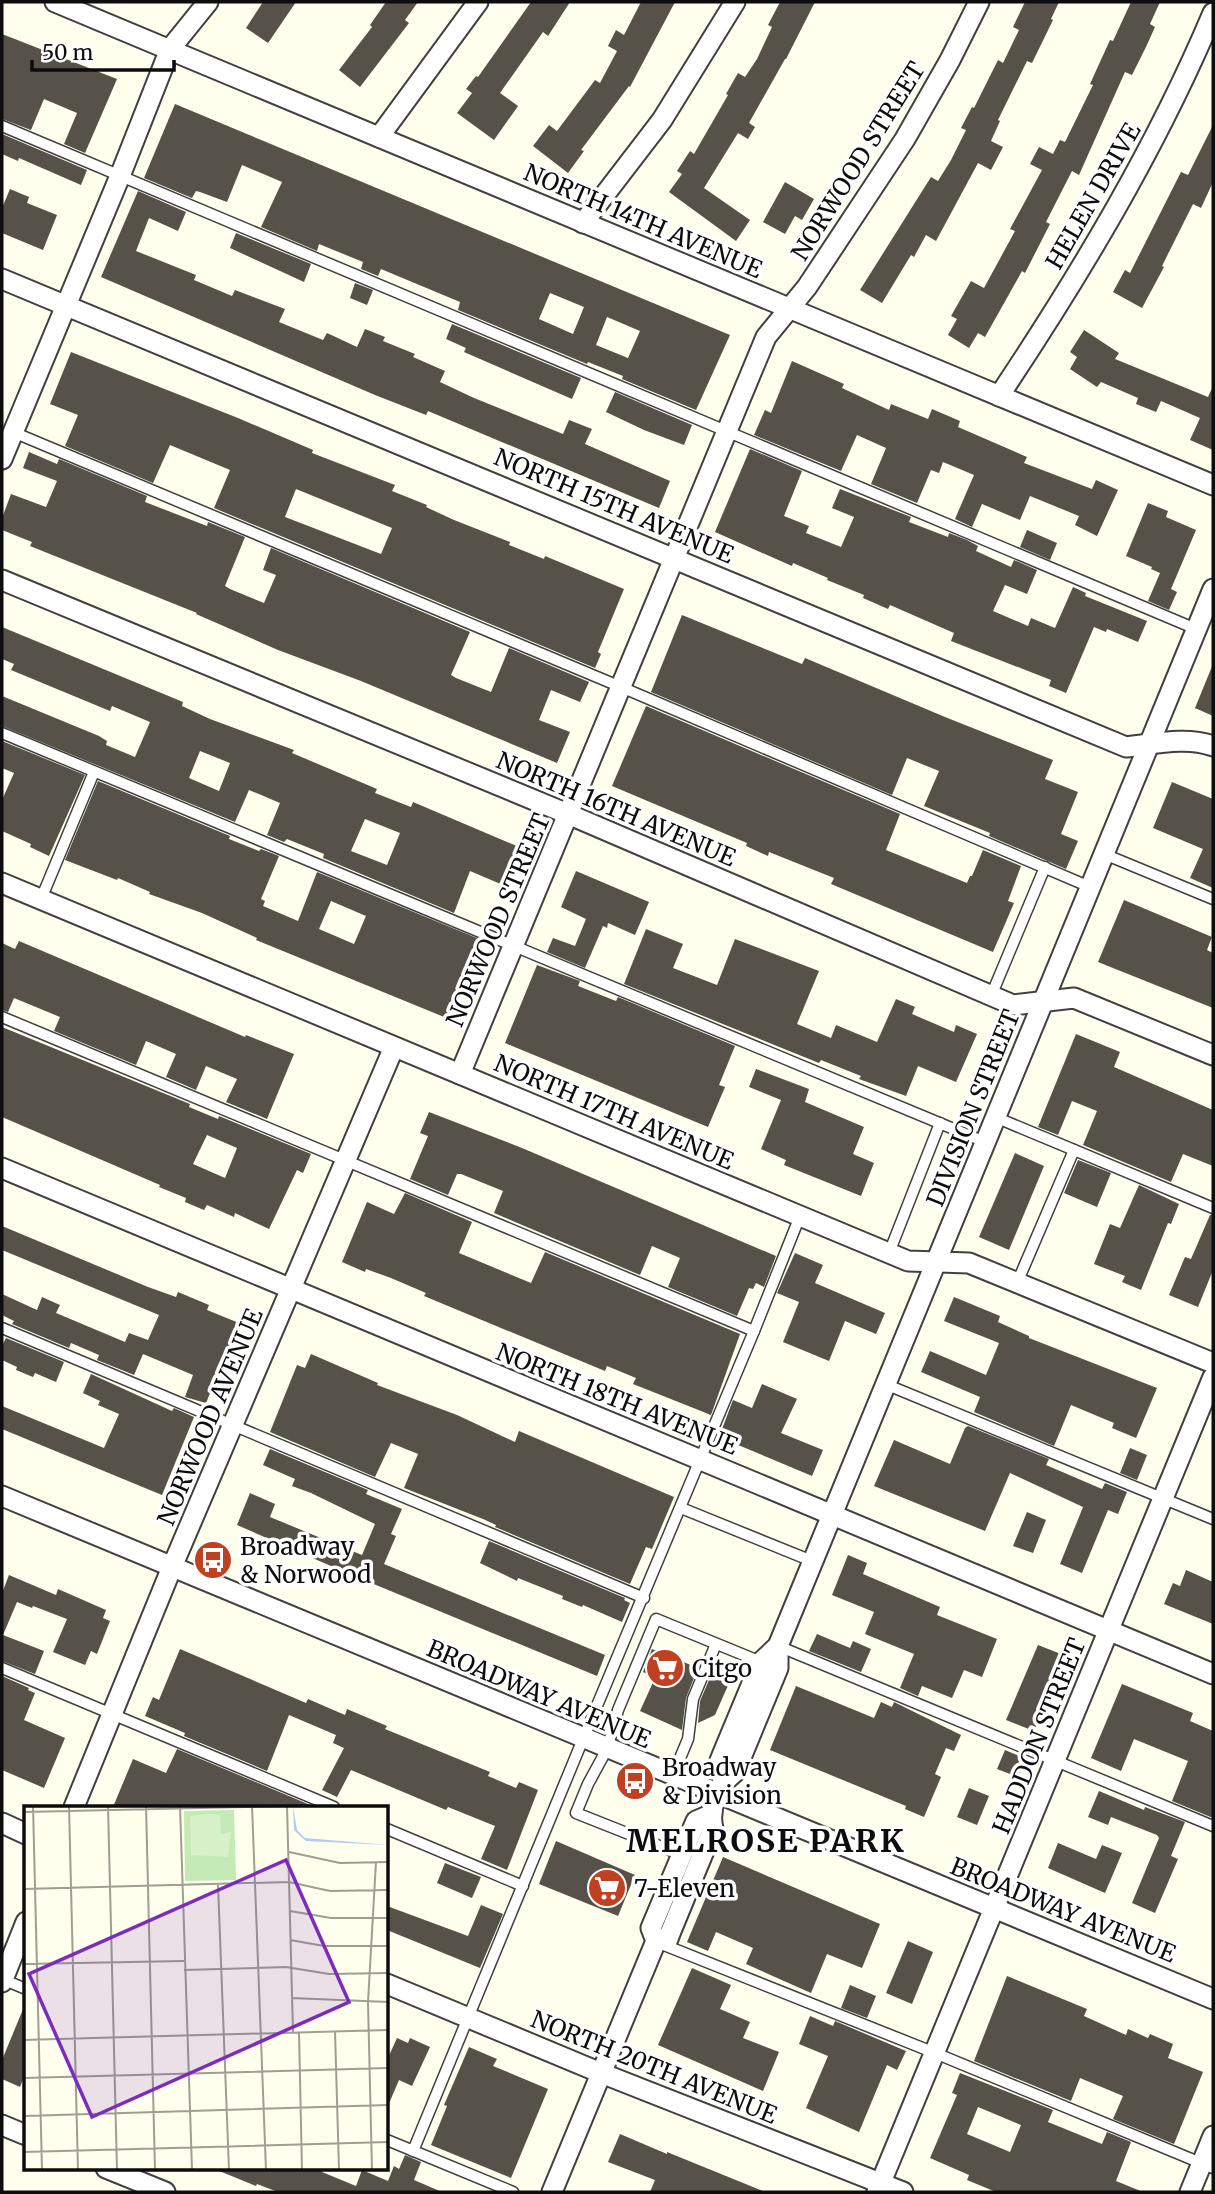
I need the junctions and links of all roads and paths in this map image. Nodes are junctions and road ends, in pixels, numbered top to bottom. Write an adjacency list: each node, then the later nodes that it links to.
1 (55, 2): 7 (street, NORTH 14TH AVENUE)
2 (208, 2): 7 (street)
3 (478, 2): 9 (street)
4 (734, 2): 11 (street)
5 (979, 2): 14 (street, NORWOOD STREET)
6 (1213, 13): 15 (street, HELEN DRIVE)
7 (170, 49): 9 (street, NORTH 14TH AVENUE); 10 (street)
8 (2, 126): 10 (lane)
9 (379, 137): 11 (street, NORTH 14TH AVENUE)
10 (120, 176): 13 (street); 16 (lane)
11 (583, 222): 14 (street, NORTH 14TH AVENUE)
12 (2, 279): 13 (street, NORTH 15TH AVENUE)
13 (66, 306): 17 (street); 20 (street, NORTH 15TH AVENUE)
14 (789, 308): 15 (street, NORTH 14TH AVENUE); 16 (street, NORWOOD STREET)
15 (999, 396): 19 (street, NORTH 14TH AVENUE)
16 (726, 431): 20 (street, NORWOOD STREET); 23 (lane)
17 (13, 432): 18 (street); 24 (lane)
18 (2, 459)
19 (1213, 485)
20 (674, 558): 24 (street, NORWOOD STREET); 26 (street, NORTH 15TH AVENUE)
21 (2, 580): 29 (street, NORTH 16TH AVENUE)
22 (1212, 593): 23 (street, DIVISION STREET)
23 (1196, 629): 26 (street, DIVISION STREET)
24 (621, 687): 29 (street, NORWOOD STREET); 31 (lane)
25 (2, 733): 28 (lane)
26 (1149, 745): 27 (street, NORTH 15TH AVENUE); 30 (street, DIVISION STREET)
27 (1213, 746)
28 (94, 772): 34 (lane); 36 (lane)
29 (568, 814): 36 (street, NORWOOD STREET); 37 (street, NORTH 16TH AVENUE)
30 (1104, 853): 33 (street, DIVISION STREET); 35 (lane)
31 (1045, 867): 33 (lane); 37 (lane)
32 (2, 883): 34 (street, NORTH 17TH AVENUE)
33 (1090, 887): 38 (street, DIVISION STREET)
34 (41, 899): 40 (street, NORTH 17TH AVENUE)
35 (1213, 899)
36 (513, 947): 42 (street, NORWOOD STREET); 44 (lane)
37 (992, 996): 38 (street, NORTH 16TH AVENUE)
38 (1043, 1002): 41 (street, NORTH 16TH AVENUE); 43 (street, DIVISION STREET)
39 (2, 1017): 47 (lane)
40 (394, 1047): 42 (street, NORTH 17TH AVENUE); 47 (street, NORWOOD AVENUE)
41 (1213, 1055)
42 (460, 1074): 50 (street, NORTH 17TH AVENUE)
43 (995, 1117): 45 (street, DIVISION STREET); 46 (lane)
44 (940, 1123): 45 (lane); 51 (lane)
45 (985, 1142): 52 (street, DIVISION STREET)
46 (1074, 1150): 49 (lane); 53 (lane)
47 (345, 1161): 54 (street, NORWOOD AVENUE); 56 (lane)
48 (2, 1168): 54 (street, NORTH 18TH AVENUE)
49 (1213, 1208)
50 (800, 1216): 51 (street, NORTH 17TH AVENUE); 56 (lane)
51 (889, 1253): 52 (street, NORTH 17TH AVENUE)
52 (937, 1262): 53 (street, NORTH 17TH AVENUE); 59 (street, DIVISION STREET)
53 (1017, 1283): 57 (street, NORTH 17TH AVENUE)
54 (291, 1290): 60 (street, NORWOOD AVENUE); 61 (street, NORTH 18TH AVENUE)
55 (2, 1328): 60 (lane)
56 (754, 1331): 61 (lane)
57 (1213, 1363)
58 (1213, 1377): 63 (street, HADDON STREET)
59 (885, 1384): 63 (lane); 65 (street, DIVISION STREET)
60 (232, 1427): 68 (street, NORWOOD AVENUE); 69 (lane)
61 (701, 1460): 64 (lane); 65 (street, NORTH 18TH AVENUE)
62 (2, 1496): 68 (street, BROADWAY AVENUE)
63 (1163, 1498): 66 (lane); 70 (street, HADDON STREET)
64 (681, 1508): 67 (lane); 69 (lane)
65 (832, 1513): 67 (street, DIVISION STREET); 70 (street, NORTH 18TH AVENUE)
66 (1213, 1519)
67 (812, 1561): 72 (street, DIVISION STREET)
68 (172, 1567): 76 (street, NORWOOD AVENUE); 77 (street, BROADWAY AVENUE)
69 (644, 1598): 77 (lane)
70 (1108, 1631): 75 (street, NORTH 18TH AVENUE); 79 (street, HADDON STREET)
71 (716, 1644): 73 (lane); 78 (lane); 80 (lane)
72 (778, 1646): 73 (street, DIVISION STREET); 79 (lane); 81 (street, DIVISION STREET)
73 (761, 1662): 81 (street, DIVISION STREET)
74 (2, 1668): 76 (lane)
75 (1213, 1674)
76 (112, 1714): 82 (street, NORWOOD AVENUE); 83 (lane)
77 (583, 1739): 78 (street, BROADWAY AVENUE); 90 (lane)
78 (607, 1749): 80 (street, BROADWAY AVENUE); 89 (lane)
79 (1055, 1761): 86 (lane); 91 (street, HADDON STREET)
80 (672, 1776): 81 (street, BROADWAY AVENUE)
81 (721, 1788): 84 (street, DIVISION STREET); 91 (street, BROADWAY AVENUE)
82 (74, 1806)
83 (332, 1806)
84 (710, 1815): 89 (street, DIVISION STREET); 93 (street, DIVISION STREET)
85 (2, 1823): 88 (street)
86 (1213, 1826)
87 (388, 1829): 90 (lane)
88 (24, 1832)
89 (682, 1855): 93 (street, DIVISION STREET)
90 (523, 1886): 98 (lane)
91 (994, 1908): 97 (street, BROADWAY AVENUE); 99 (street, HADDON STREET)
92 (24, 1927): 94 (street)
93 (656, 1941): 99 (lane); 100 (street, DIVISION STREET)
94 (2, 1980): 96 (lane)
95 (388, 1984): 98 (street, NORTH 20TH AVENUE)
96 (24, 1988)
97 (1213, 1998)
98 (468, 2018): 100 (street, NORTH 20TH AVENUE); 105 (lane)
99 (935, 2053): 106 (lane); 108 (street, HADDON STREET)
100 (601, 2073): 108 (street, NORTH 20TH AVENUE); 111 (street, DIVISION STREET)
101 (2, 2125): 102 (street)
102 (24, 2134)
103 (1213, 2136): 106 (street)
104 (388, 2140): 105 (lane)
105 (413, 2151): 110 (lane)
106 (1208, 2166): 113 (street)
107 (111, 2170): 109 (street)
108 (879, 2188): 112 (street, NORTH 20TH AVENUE)
109 (165, 2192)
110 (513, 2192)
111 (552, 2192)
112 (903, 2192)
113 (1190, 2192)

